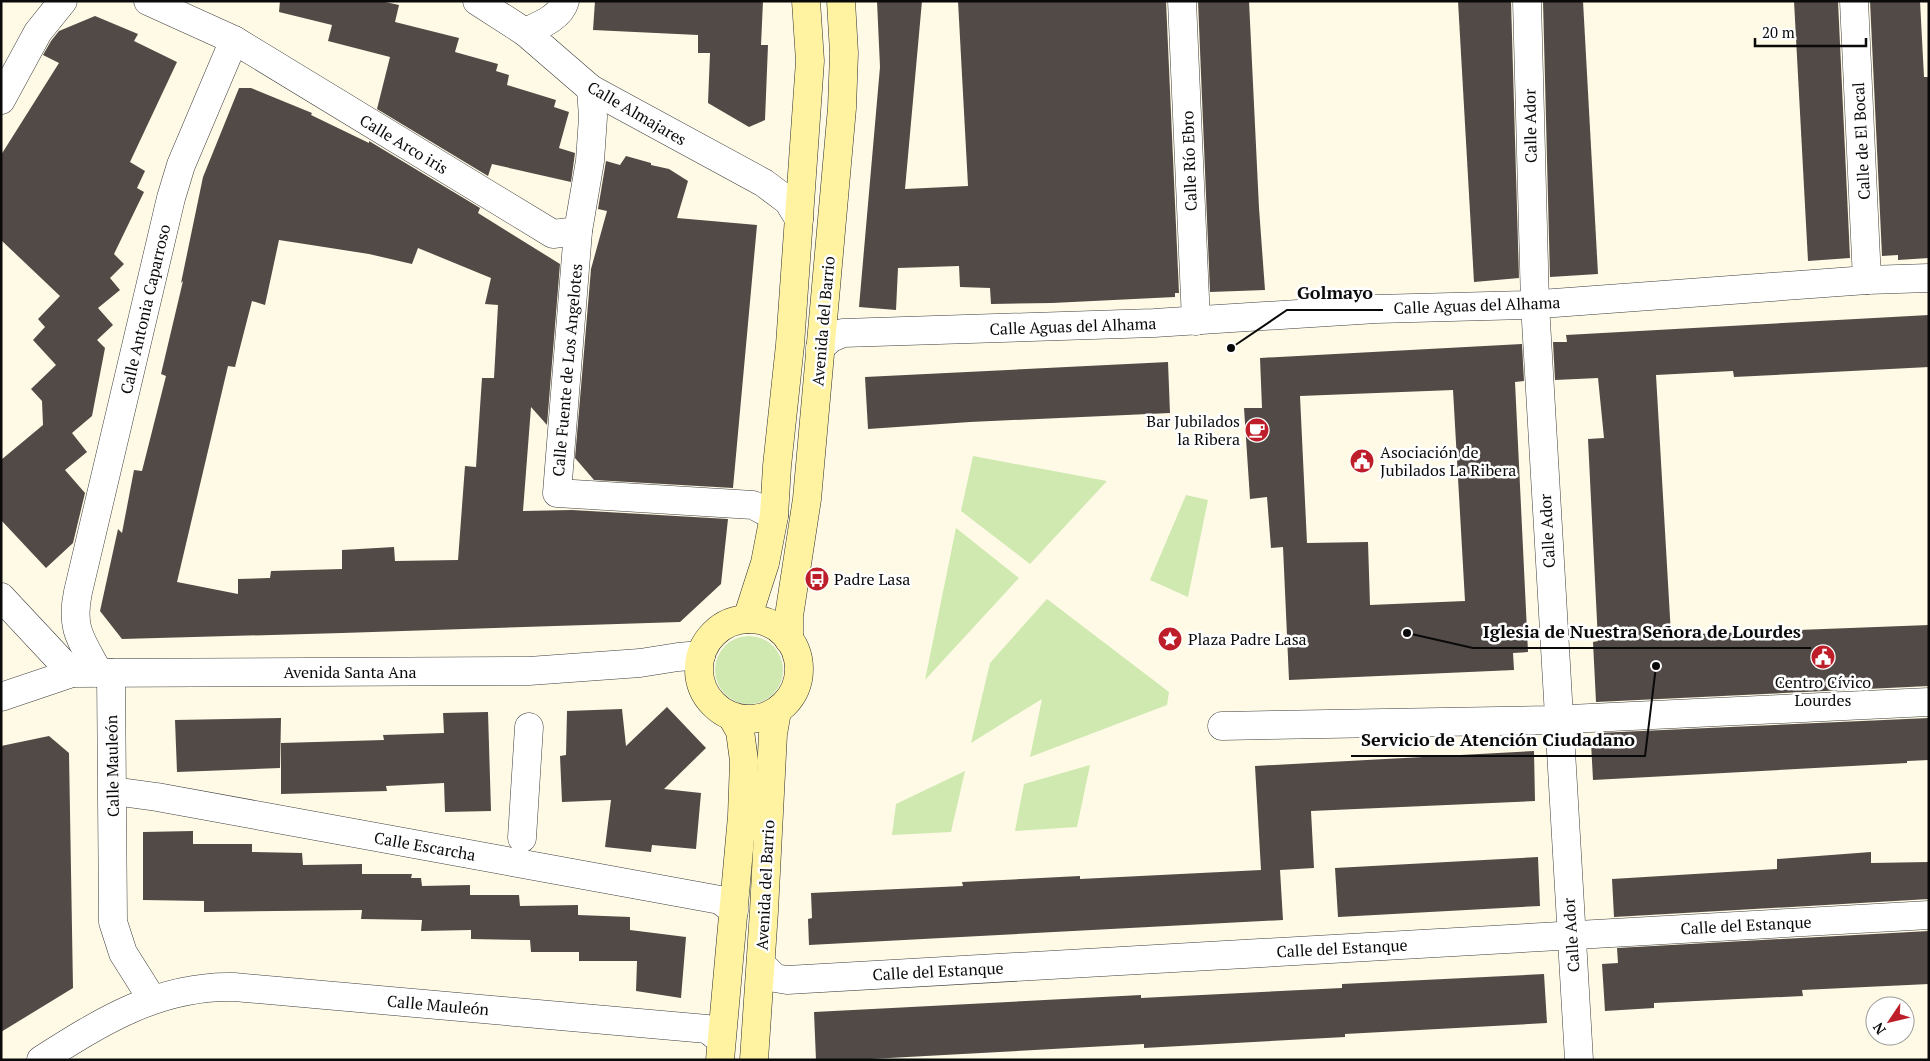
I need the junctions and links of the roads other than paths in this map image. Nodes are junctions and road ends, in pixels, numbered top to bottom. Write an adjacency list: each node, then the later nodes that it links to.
1 (63, 1): 13 (street)
2 (148, 1): 11 (street)
3 (477, 1): 10 (street, Calle Almajares)
4 (565, 1): 10 (street)
5 (806, 1): 14 (street, Avenida del Barrio)
6 (841, 1): 20 (street, Avenida del Barrio)
7 (1182, 1): 19 (street, Calle Río Ebro)
8 (1527, 1): 18 (street, Calle Ador)
9 (1854, 1): 17 (street, Calle de El Bocal)
10 (526, 32): 12 (street, Calle Almajares)
11 (234, 40): 15 (street, Calle Arco iris); 26 (street, Calle Antonia Caparroso)
12 (591, 89): 14 (street, Calle Almajares); 15 (street, Calle Fuente de Los Angelotes)
13 (1, 100)
14 (799, 219): 21 (street, Avenida del Barrio)
15 (578, 232): 21 (street, Calle Fuente de Los Angelotes)
16 (1929, 278): 17 (street, Calle Aguas del Alhama)
17 (1867, 280): 18 (street, Calle Aguas del Alhama)
18 (1535, 304): 19 (street, Calle Aguas del Alhama); 31 (street, Calle Ador)
19 (1196, 321): 20 (street, Calle Aguas del Alhama)
20 (820, 348): 24 (street, Avenida del Barrio)
21 (774, 516): 23 (street, Avenida del Barrio)
22 (1, 597): 26 (street)
23 (747, 619): 24 (street); 25 (street)
24 (789, 640): 29 (street)
25 (701, 655): 26 (street, Avenida Santa Ana); 30 (street)
26 (94, 673): 27 (street, Avenida Santa Ana); 34 (street, Calle Mauleón)
27 (1, 697)
28 (1929, 702): 31 (street)
29 (777, 711): 30 (street); 39 (street, Avenida del Barrio)
30 (732, 716): 36 (street, Avenida del Barrio)
31 (1558, 719): 32 (street); 38 (street, Calle Ador)
32 (1222, 726)
33 (529, 727): 35 (street)
34 (113, 791): 36 (street, Calle Escarcha); 40 (street, Calle Mauleón)
35 (522, 838)
36 (734, 911): 41 (street, Avenida del Barrio)
37 (1929, 915): 38 (street, Calle del Estanque)
38 (1571, 935): 39 (street, Calle del Estanque); 44 (street, Calle Ador)
39 (761, 964): 43 (street, Avenida del Barrio)
40 (152, 999): 41 (street, Calle Mauleón); 42 (street, Calle Mauleón)
41 (721, 1050)
42 (41, 1060)
43 (754, 1060)
44 (1579, 1060)

